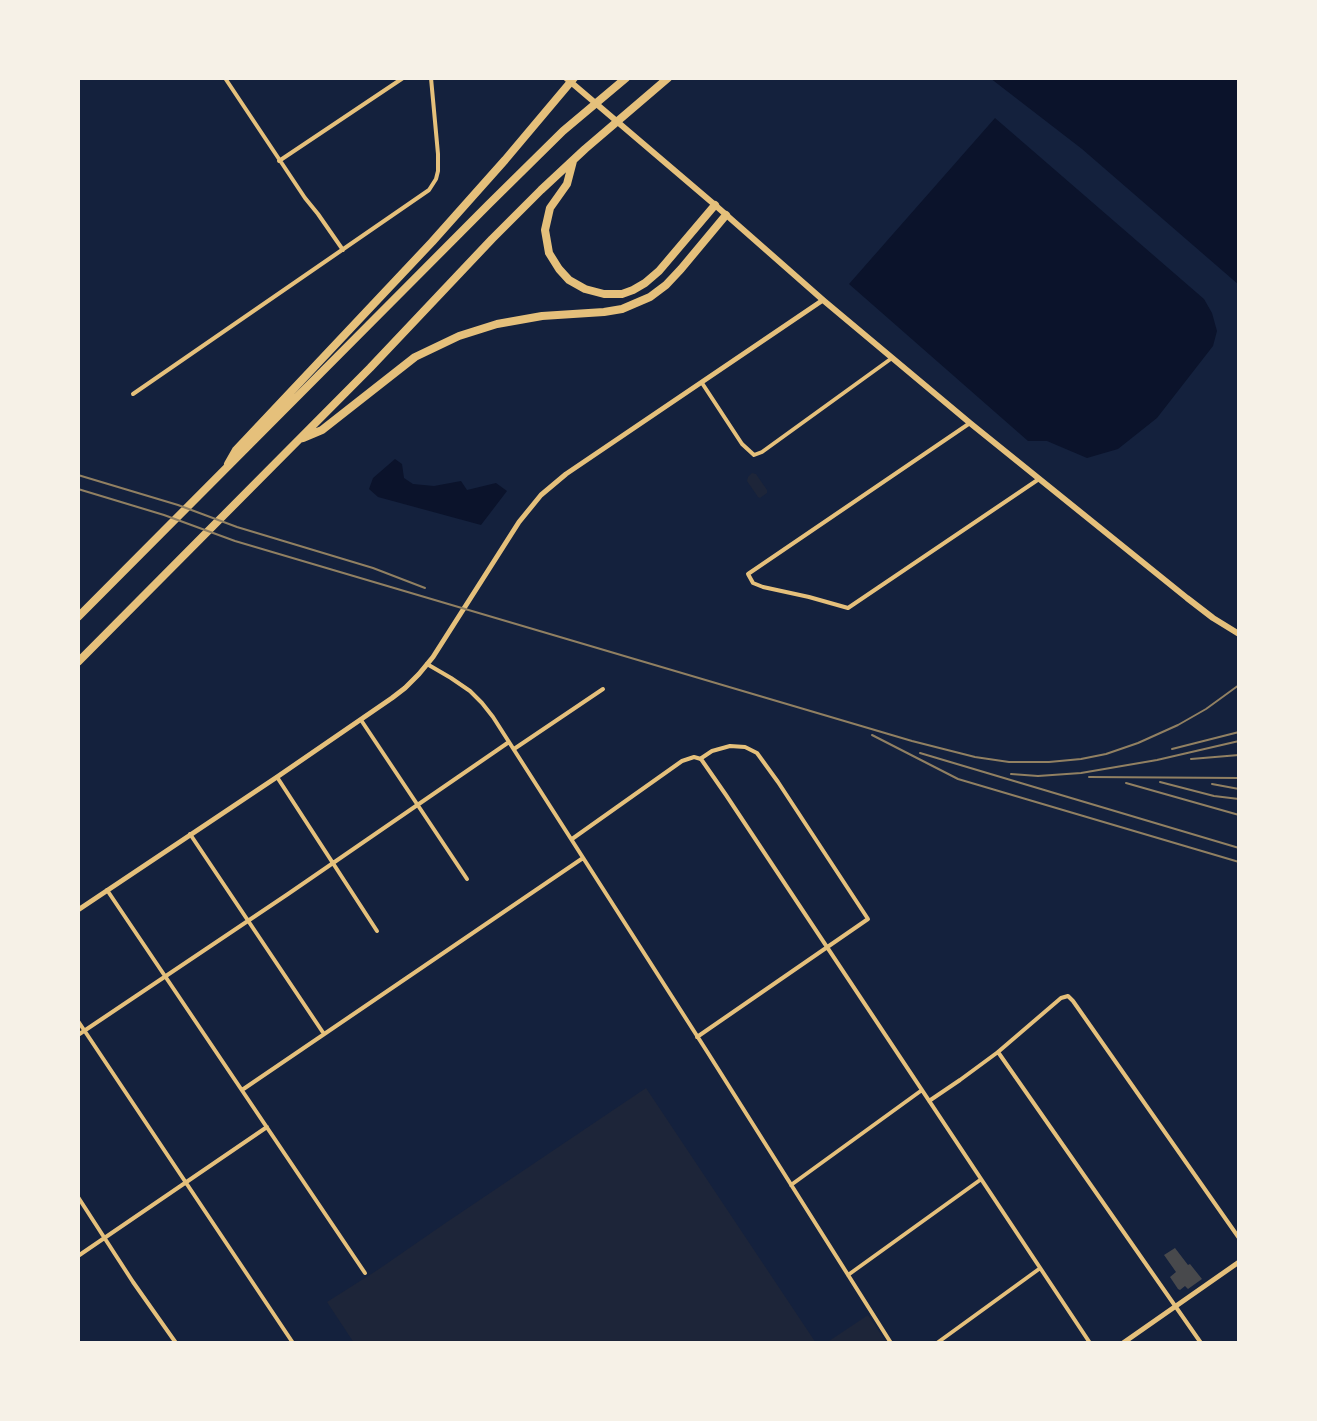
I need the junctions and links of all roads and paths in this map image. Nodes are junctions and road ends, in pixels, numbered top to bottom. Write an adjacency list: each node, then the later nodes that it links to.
1 (225, 78): 8 (street)
2 (403, 78): 8 (street)
3 (430, 78): 11 (street)
4 (626, 78): 18 (highway)
5 (668, 78): 7 (highway)
6 (570, 79): 9 (main road); 18 (highway)
7 (574, 160): 9 (highway); 17 (highway)
8 (279, 161): 11 (street)
9 (715, 205): 10 (main road)
10 (726, 215): 12 (main road); 17 (highway)
11 (343, 250): 15 (street)
12 (823, 300): 13 (main road); 14 (street)
13 (893, 358): 14 (street); 16 (main road)
14 (702, 383): 23 (street)
15 (133, 393)
16 (970, 423): 19 (main road); 19 (street)
17 (298, 439): 22 (highway)
18 (225, 471): 20 (highway)
19 (1040, 479): 21 (main road)
20 (78, 617)
21 (1236, 633)
22 (78, 662)
23 (427, 664): 25 (street); 26 (street)
24 (603, 689): 27 (street)
25 (361, 720): 29 (street); 30 (street)
26 (509, 742): 27 (street); 30 (street)
27 (514, 749): 32 (street)
28 (699, 758): 32 (street); 40 (street); 40 (street)
29 (276, 777): 31 (street); 34 (street)
30 (418, 805): 34 (street); 35 (street)
31 (190, 834): 36 (street); 38 (street)
32 (572, 839): 33 (street)
33 (583, 858): 44 (street); 46 (street)
34 (333, 862): 38 (street); 39 (street)
35 (467, 879)
36 (107, 890): 37 (street); 41 (street)
37 (78, 910)
38 (248, 920): 41 (street); 44 (street)
39 (377, 931)
40 (828, 947): 46 (street); 49 (street)
41 (166, 976): 43 (street); 48 (street)
42 (78, 1021): 43 (street)
43 (85, 1031): 45 (street); 53 (street)
44 (324, 1034): 48 (street)
45 (78, 1035)
46 (697, 1037): 54 (street)
47 (998, 1052): 50 (street); 57 (street); 63 (street)
48 (242, 1090): 51 (street)
49 (922, 1090): 50 (street); 54 (street)
50 (929, 1101): 52 (street)
51 (267, 1127): 53 (street); 61 (street)
52 (980, 1180): 60 (street); 62 (street)
53 (186, 1183): 56 (street); 65 (street)
54 (791, 1185): 62 (street)
55 (78, 1197): 56 (street)
56 (105, 1238): 58 (street); 64 (street)
57 (1239, 1238)
58 (78, 1256)
59 (1239, 1262): 63 (street)
60 (1040, 1269): 67 (street); 68 (street)
61 (365, 1274)
62 (848, 1275): 66 (street)
63 (1176, 1306): 69 (street); 70 (street)
64 (176, 1343)
65 (293, 1343)
66 (891, 1343)
67 (937, 1343)
68 (1090, 1343)
69 (1123, 1343)
70 (1201, 1343)

